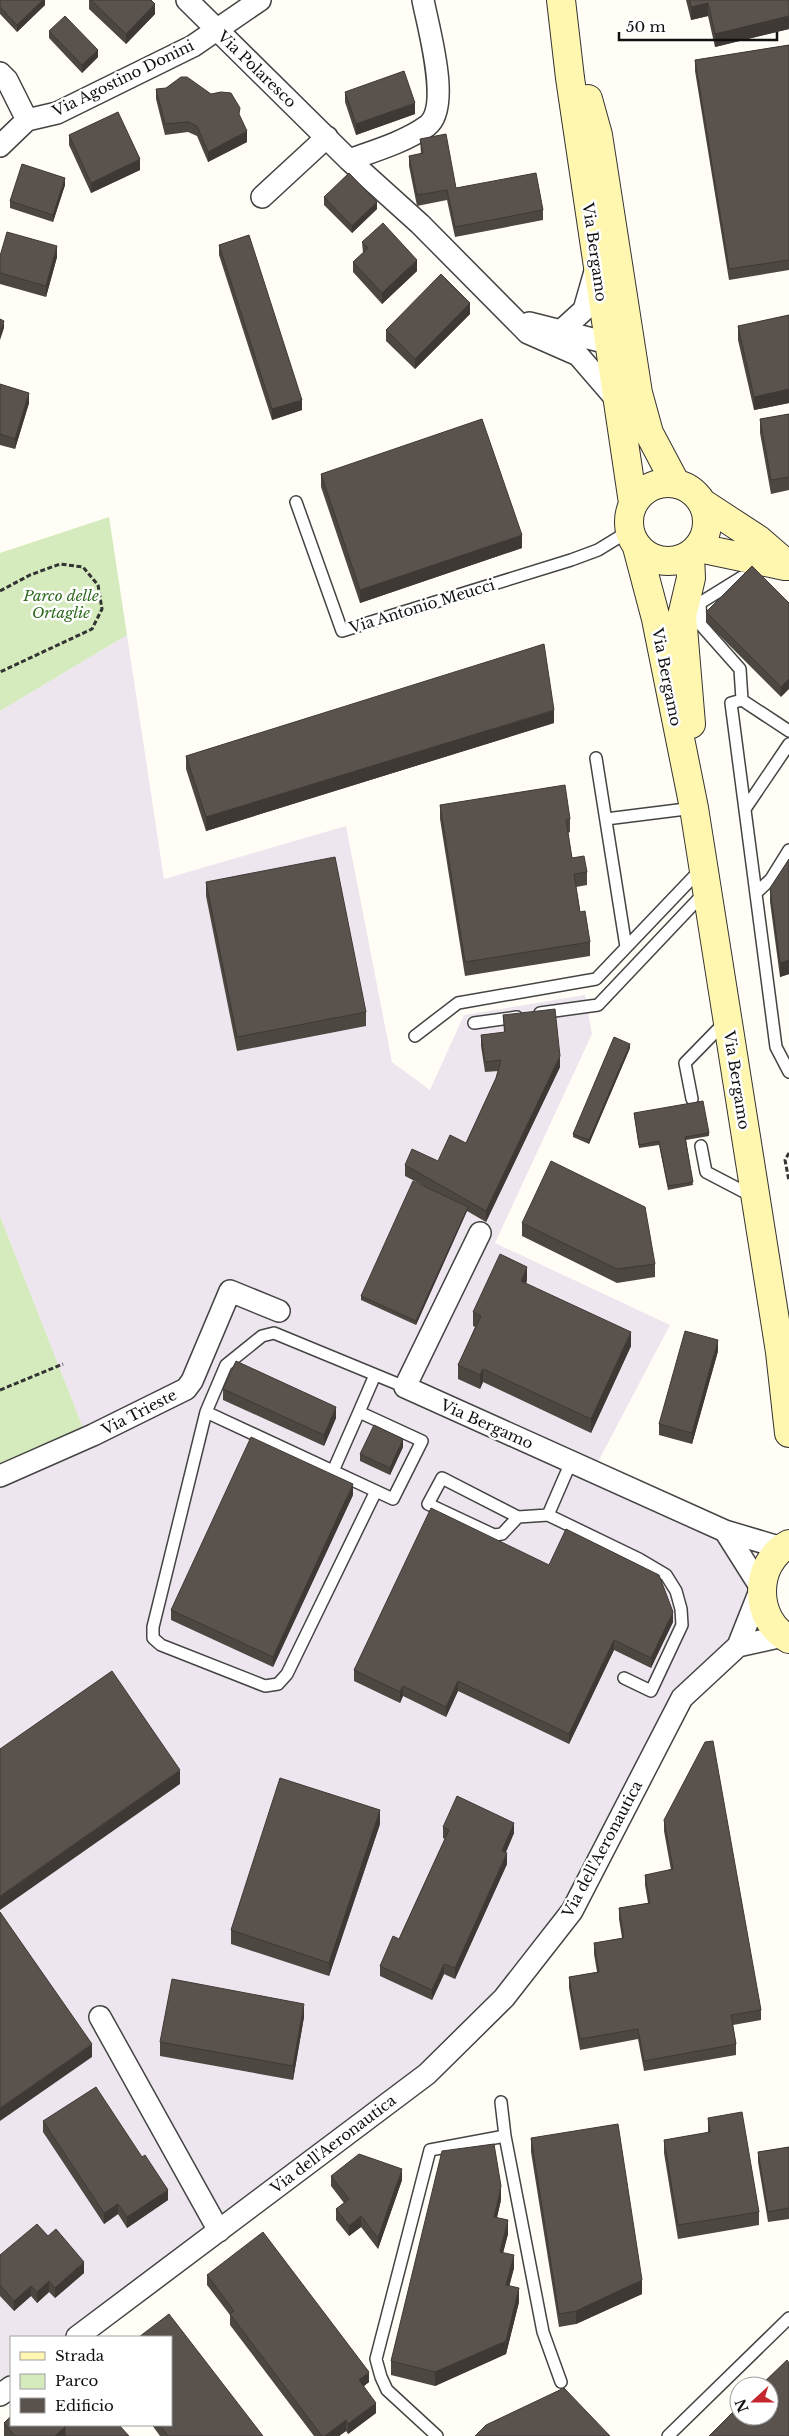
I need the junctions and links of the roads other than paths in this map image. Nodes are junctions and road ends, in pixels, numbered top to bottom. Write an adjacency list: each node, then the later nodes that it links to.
1 (187, 0): 5 (street, Via Polaresco)
2 (260, 0): 5 (street, Via Agostino Donini)
3 (423, 0): 10 (street)
4 (562, 0): 12 (main road, Via Bergamo); 16 (main road, Via Bergamo)
5 (217, 31): 7 (street, Via Agostino Donini); 8 (street, Via Polaresco)
6 (0, 73): 7 (street)
7 (27, 120): 9 (street)
8 (326, 137): 10 (street, Via Polaresco); 11 (street)
9 (0, 146)
10 (349, 160): 13 (street)
11 (262, 197)
12 (597, 265): 14 (street); 15 (main road, Via Bergamo)
13 (512, 316): 14 (street); 16 (street)
14 (562, 330): 15 (street)
15 (608, 343): 16 (main road, Via Bergamo)
16 (627, 396): 17 (main road, Via Bergamo); 19 (main road, Via Bergamo)
17 (675, 482): 19 (main road); 20 (main road)
18 (296, 502): 21 (lane, Via Antonio Meucci)
19 (633, 503): 21 (main road)
20 (704, 504): 22 (main road); 23 (main road)
21 (633, 539): 22 (main road); 29 (main road, Via Bergamo)
22 (694, 552): 23 (main road); 29 (main road, Via Bergamo)
23 (789, 566)
24 (742, 577): 25 (lane)
25 (742, 700): 26 (lane); 30 (lane)
26 (789, 731)
27 (789, 744): 30 (lane)
28 (596, 758): 31 (lane)
29 (694, 808): 31 (lane); 33 (main road, Via Bergamo)
30 (745, 809): 34 (lane)
31 (606, 819): 35 (lane)
32 (789, 850): 34 (lane)
33 (705, 879): 35 (lane); 36 (main road, Via Bergamo); 37 (lane)
34 (756, 893): 39 (lane)
35 (626, 947): 38 (lane)
36 (727, 1020): 40 (lane); 42 (main road, Via Bergamo)
37 (474, 1023)
38 (415, 1036)
39 (789, 1072)
40 (692, 1099)
41 (701, 1146): 42 (lane)
42 (757, 1198): 45 (main road, Via Bergamo)
43 (480, 1232): 48 (street)
44 (279, 1311): 54 (street, Via Trieste)
45 (780, 1352): 47 (main road, Via Bergamo); 51 (main road, Via Bergamo)
46 (375, 1375): 48 (lane); 49 (lane); 50 (lane)
47 (789, 1380)
48 (405, 1387): 52 (street, Via Bergamo)
49 (206, 1412): 53 (lane); 55 (lane)
50 (359, 1412): 53 (lane); 55 (lane)
51 (789, 1433)
52 (571, 1462): 56 (lane); 59 (street, Via Bergamo)
53 (333, 1471): 55 (lane)
54 (0, 1476)
55 (376, 1491)
56 (548, 1515): 57 (lane); 64 (lane)
57 (518, 1516): 57 (lane)
58 (789, 1522): 60 (main road)
59 (725, 1531): 60 (street, Via Bergamo); 61 (street)
60 (786, 1546): 61 (main road)
61 (761, 1588): 62 (main road); 63 (street, Via dell'Aeronautica)
62 (787, 1641): 63 (street)
63 (738, 1646): 68 (street, Via dell'Aeronautica)
64 (624, 1678)
65 (100, 2017): 68 (street)
66 (501, 2102): 67 (lane)
67 (505, 2136): 71 (lane); 72 (lane)
68 (219, 2231): 70 (street, Via dell'Aeronautica)
69 (789, 2318): 73 (lane)
70 (78, 2336)
71 (561, 2382)
72 (437, 2436)
73 (668, 2436)

